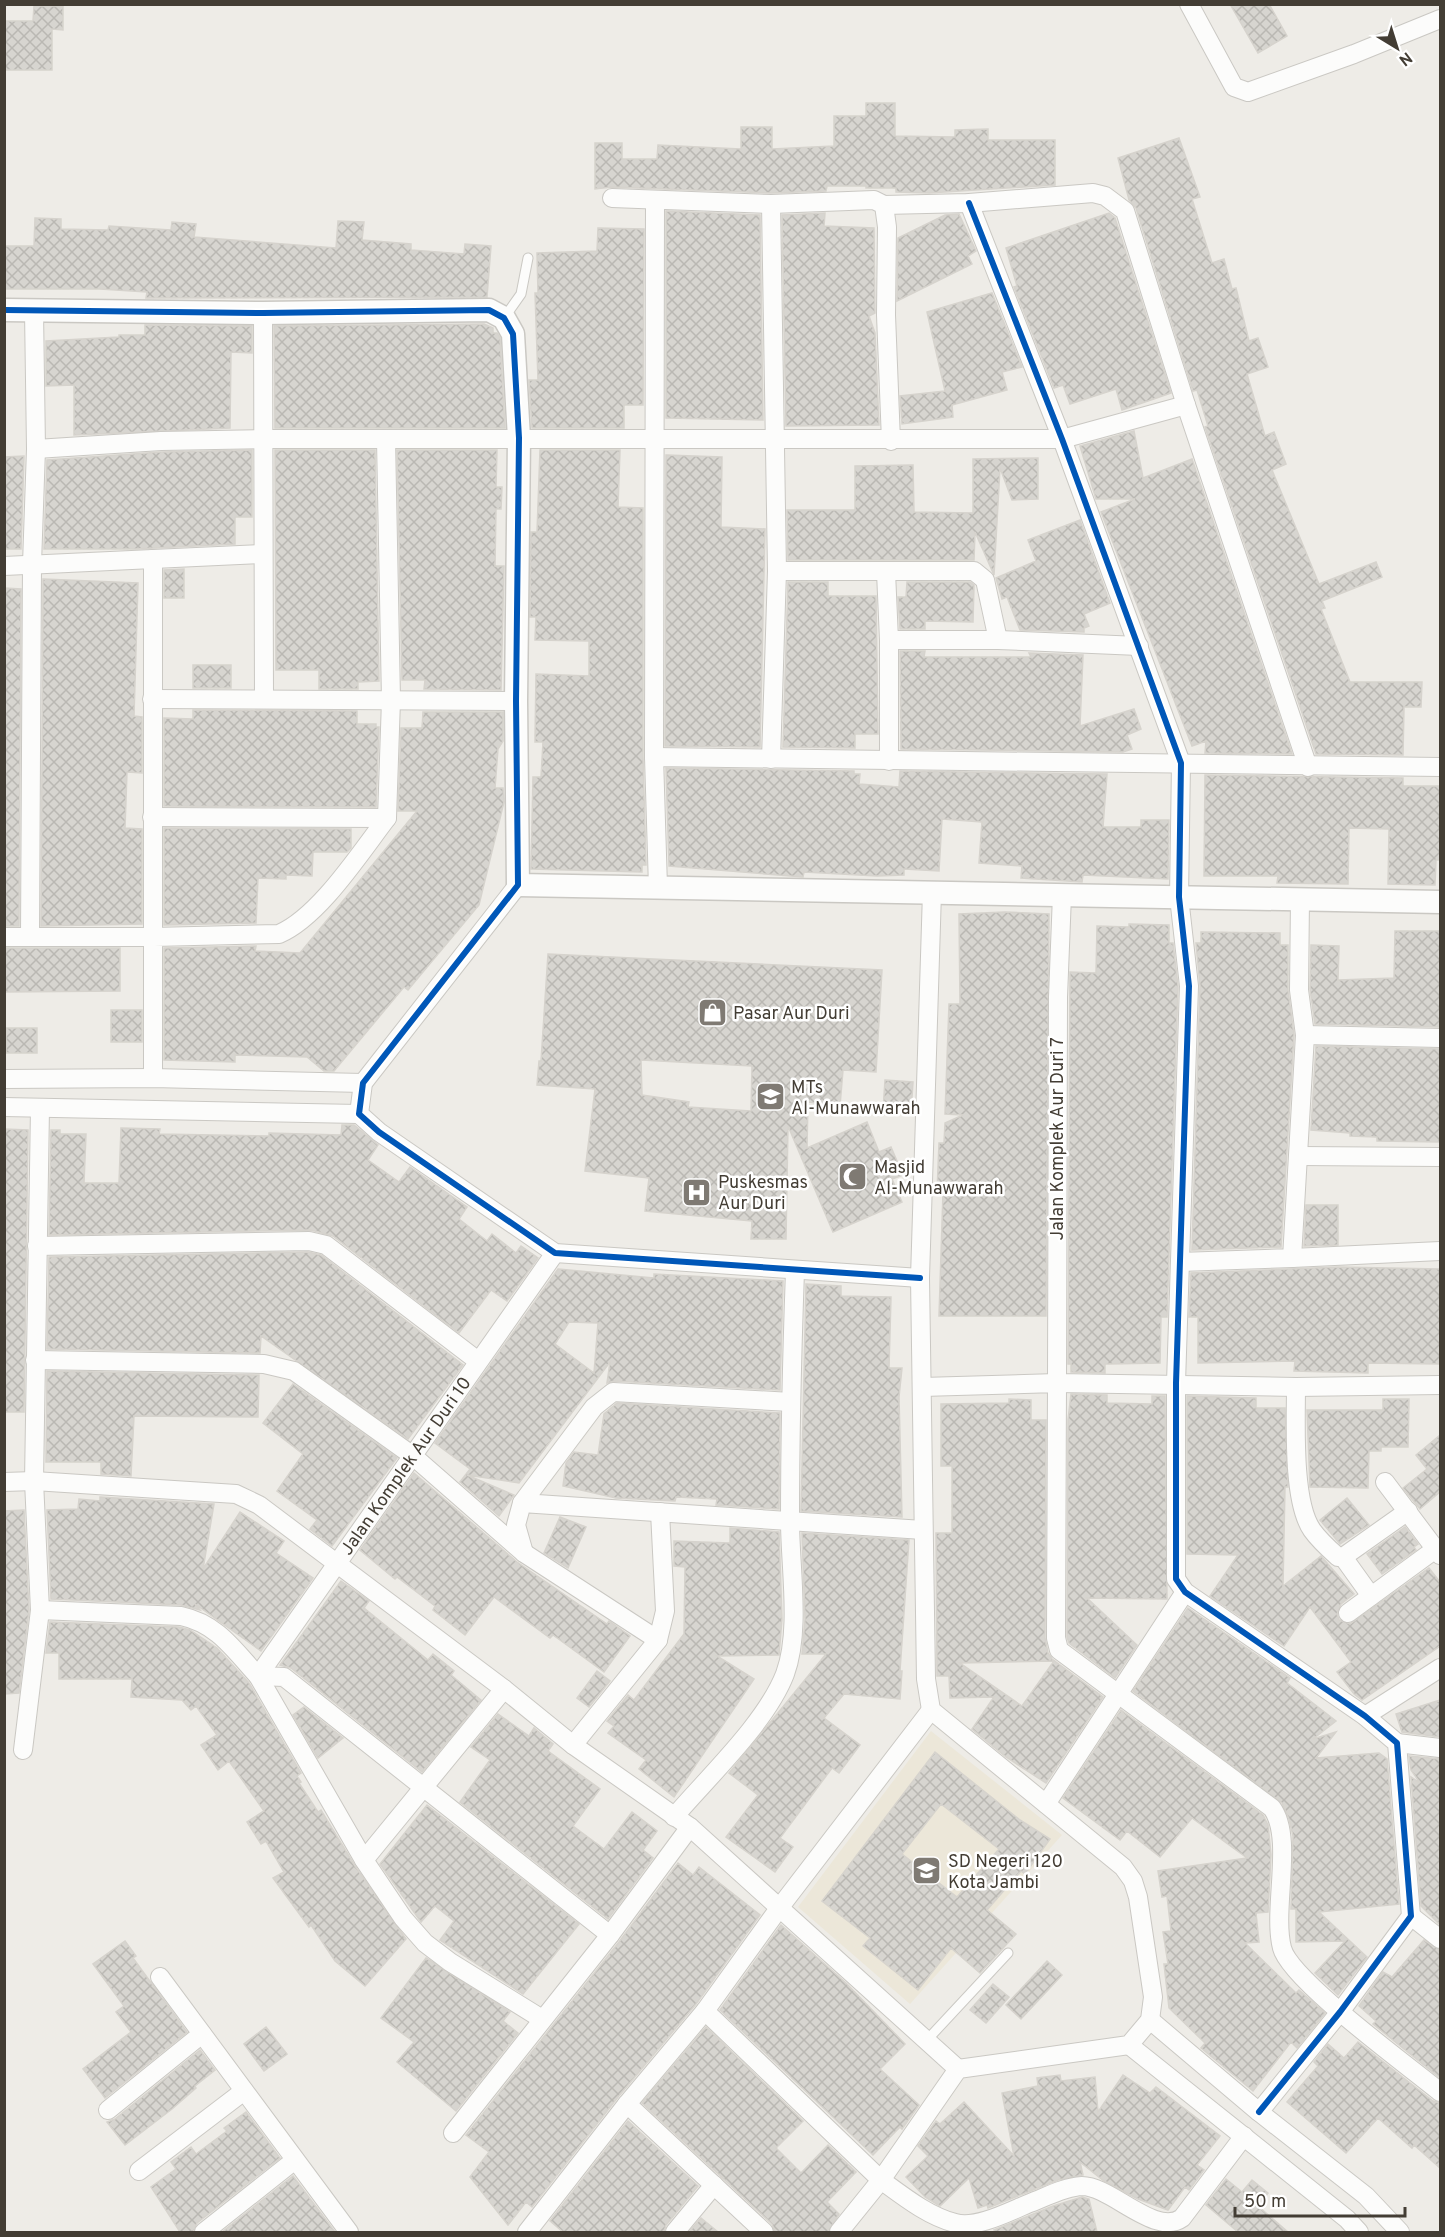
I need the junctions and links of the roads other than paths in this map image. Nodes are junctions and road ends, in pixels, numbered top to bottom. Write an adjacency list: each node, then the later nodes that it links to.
1 (1189, 4): 2 (street)
2 (1440, 19)
3 (612, 198): 4 (street)
4 (656, 202): 6 (street); 18 (street)
5 (969, 203): 7 (street); 13 (street); 17 (street)
6 (771, 204): 7 (street); 19 (street)
7 (884, 206): 20 (street)
8 (528, 258): 12 (lane)
9 (4, 310): 10 (street)
10 (34, 311): 11 (street); 21 (street)
11 (263, 313): 12 (street); 15 (street)
12 (504, 318): 14 (street)
13 (1186, 405): 17 (street); 39 (street)
14 (519, 438): 16 (street); 18 (street); 34 (street)
15 (265, 439): 16 (street); 21 (street); 22 (street)
16 (386, 439): 33 (street)
17 (1062, 439): 20 (street); 30 (street)
18 (653, 441): 19 (street); 35 (street)
19 (773, 441): 20 (street); 26 (street)
20 (891, 441)
21 (36, 449): 24 (street)
22 (263, 555): 23 (street); 31 (street)
23 (153, 559): 24 (street); 32 (street)
24 (32, 564): 25 (street); 51 (street)
25 (4, 566)
26 (777, 571): 27 (street); 36 (street)
27 (886, 572): 28 (street); 29 (street)
28 (889, 640): 29 (street); 37 (street)
29 (998, 640): 30 (street)
30 (1139, 646): 38 (street)
31 (264, 698): 32 (street); 33 (street)
32 (152, 699): 41 (street)
33 (391, 700): 34 (street); 42 (street)
34 (516, 701): 43 (street)
35 (654, 757): 36 (street); 44 (street)
36 (771, 759): 37 (street)
37 (889, 761): 38 (street)
38 (1181, 763): 39 (street); 47 (street)
39 (1308, 767): 40 (street)
40 (1440, 767)
41 (152, 817): 42 (street); 52 (street)
42 (387, 818): 52 (street)
43 (518, 885): 44 (street); 57 (street)
44 (658, 887): 45 (street)
45 (932, 892): 46 (street); 69 (street)
46 (1062, 895): 47 (street); 72 (street, Jalan Komplek Aur Duri 7)
47 (1179, 897): 48 (street); 67 (street)
48 (1300, 899): 49 (street); 53 (street)
49 (1440, 902)
50 (4, 937): 51 (street)
51 (30, 937): 52 (street)
52 (153, 937): 55 (street)
53 (1305, 1035): 54 (street); 61 (street)
54 (1440, 1038)
55 (153, 1078): 56 (street); 57 (street)
56 (4, 1079)
57 (363, 1083): 60 (street)
58 (4, 1107): 59 (street)
59 (40, 1108): 60 (street); 63 (street)
60 (358, 1114): 65 (street)
61 (1299, 1156): 62 (street); 66 (street)
62 (1440, 1157)
63 (37, 1245): 70 (street); 71 (street)
64 (1440, 1251): 66 (street)
65 (555, 1253): 68 (street); 71 (street, Jalan Komplek Aur Duri 10)
66 (1292, 1258): 67 (street)
67 (1180, 1262): 73 (street)
68 (795, 1271): 69 (street); 77 (street)
69 (920, 1278): 75 (street)
70 (35, 1360): 78 (street); 79 (street)
71 (478, 1361): 78 (street, Jalan Komplek Aur Duri 10)
72 (1057, 1383): 73 (street); 75 (street); 99 (street, Jalan Komplek Aur Duri 7)
73 (1176, 1383): 76 (street); 91 (street)
74 (1440, 1385): 76 (street)
75 (922, 1387): 86 (street)
76 (1296, 1387): 89 (street)
77 (791, 1402): 82 (street); 85 (street)
78 (413, 1456): 88 (street); 90 (street, Jalan Komplek Aur Duri 10)
79 (34, 1481): 80 (street); 90 (street); 93 (street)
80 (4, 1482)
81 (1385, 1482): 83 (street)
82 (522, 1503): 84 (street); 88 (street)
83 (1408, 1511): 87 (street); 89 (street)
84 (660, 1512): 85 (street); 95 (street)
85 (790, 1522): 86 (street); 108 (street)
86 (923, 1530): 100 (street)
87 (1439, 1551): 92 (street)
88 (524, 1553): 95 (street)
89 (1342, 1557): 92 (street)
90 (338, 1563): 97 (street, Jalan Komplek Aur Duri 10); 98 (street)
91 (1185, 1592): 99 (street); 101 (street)
92 (1371, 1596): 94 (street)
93 (40, 1610): 97 (street); 105 (street)
94 (1348, 1612)
95 (658, 1640): 103 (street)
96 (1440, 1668): 101 (street)
97 (258, 1676): 106 (street); 110 (street)
98 (504, 1689): 103 (street); 106 (street)
99 (1119, 1694): 107 (street); 118 (street)
100 (931, 1710): 107 (street); 111 (street)
101 (1365, 1716): 102 (street)
102 (1398, 1743): 104 (street); 112 (street)
103 (573, 1745): 108 (street)
104 (1440, 1748)
105 (23, 1750)
106 (426, 1787): 110 (street); 113 (street)
107 (1046, 1804): 120 (street)
108 (674, 1817): 109 (street)
109 (690, 1827): 111 (street); 113 (street)
110 (364, 1860): 119 (street)
111 (780, 1907): 117 (street); 122 (street)
112 (1411, 1916): 114 (street); 118 (street)
113 (610, 1935): 119 (street)
114 (1440, 1939)
115 (1008, 1953): 122 (lane)
116 (160, 1977): 121 (street)
117 (705, 2012): 127 (street); 134 (street)
118 (1340, 2012): 126 (street); 129 (street)
119 (542, 2019): 130 (street)
120 (1150, 2020): 123 (street); 129 (street)
121 (202, 2034): 125 (street); 128 (street)
122 (927, 2040): 124 (street)
123 (1129, 2045): 124 (street); 131 (street)
124 (958, 2069): 134 (street)
125 (244, 2091): 132 (street); 133 (street)
126 (1440, 2092)
127 (627, 2104): 135 (street); 138 (street)
128 (108, 2110)
129 (1259, 2112): 143 (street)
130 (453, 2133)
131 (1244, 2136): 134 (street); 142 (street)
132 (295, 2160): 136 (street); 137 (street)
133 (139, 2172)
134 (881, 2180): 141 (street)
135 (714, 2185): 139 (street); 140 (street)
136 (204, 2232)
137 (349, 2232)
138 (527, 2232)
139 (675, 2232)
140 (764, 2232)
141 (839, 2232)
142 (1359, 2232)
143 (1400, 2232)

